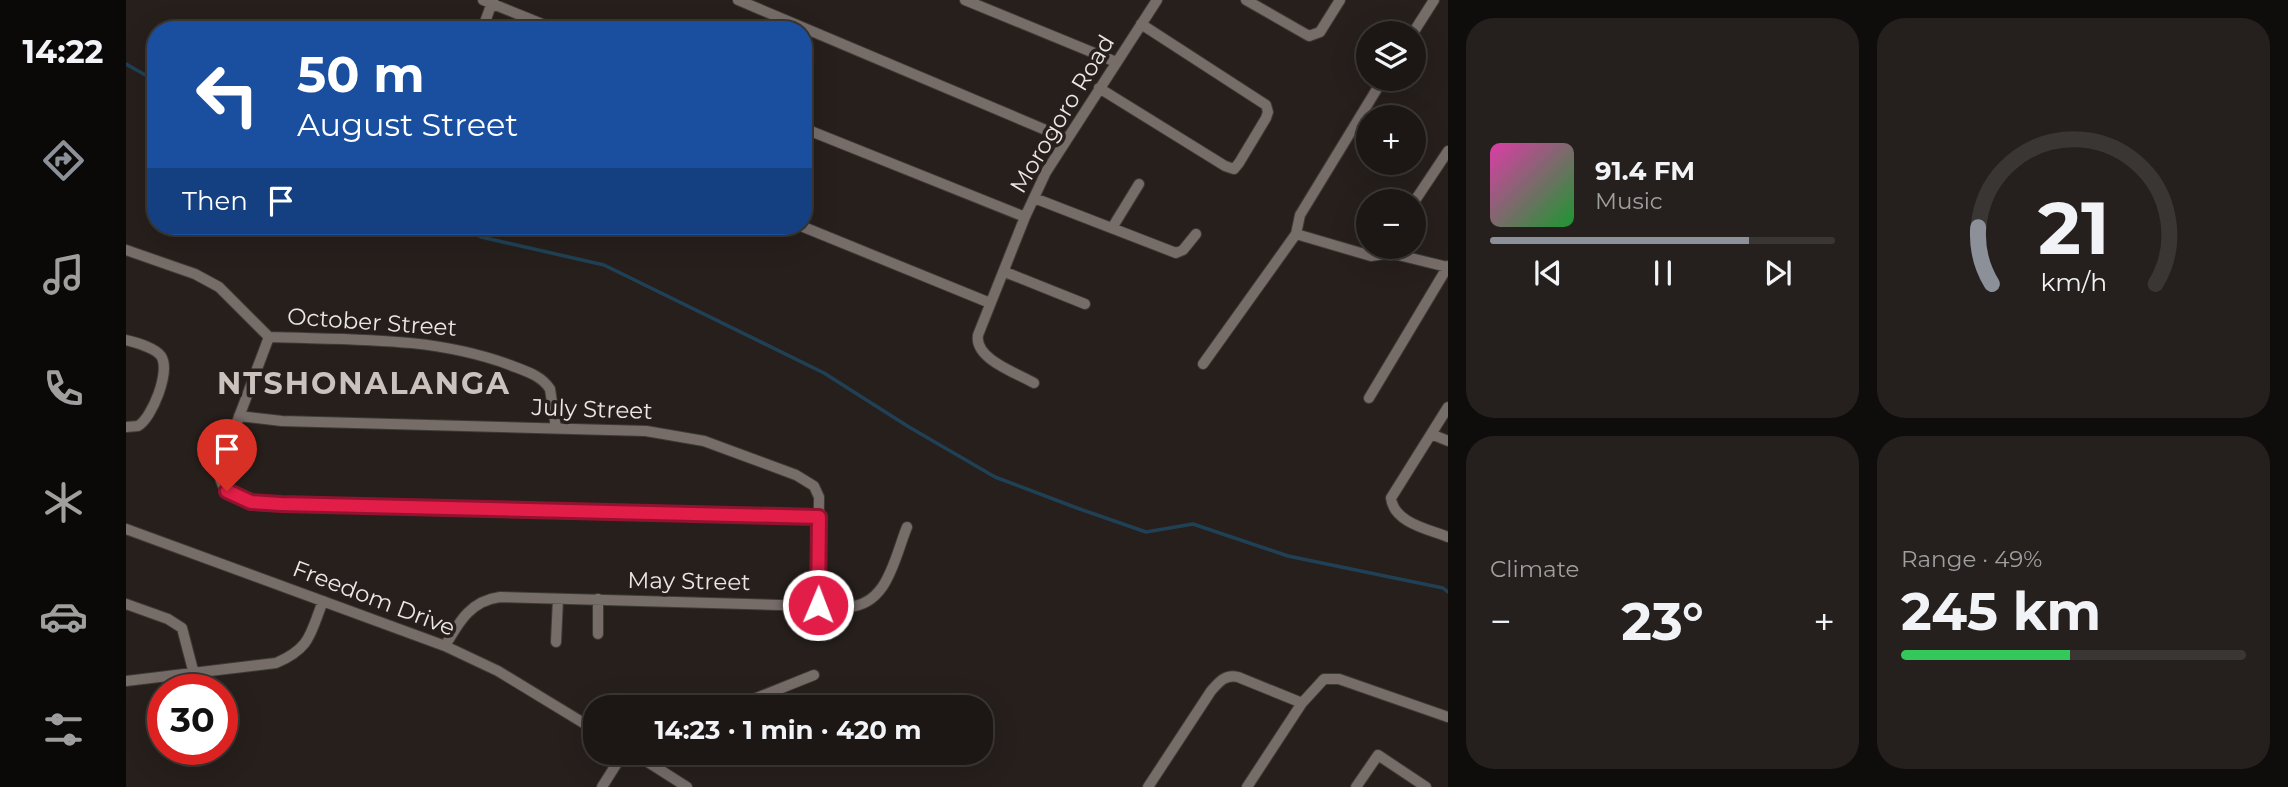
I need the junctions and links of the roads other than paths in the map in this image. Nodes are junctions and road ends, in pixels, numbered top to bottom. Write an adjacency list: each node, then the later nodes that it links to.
1 (738, 0): 10 (street)
2 (965, 0): 14 (street)
3 (1157, 0): 12 (street, Morogoro Road)
4 (1246, 0): 5 (street)
5 (1340, 0)
6 (1434, 0): 11 (street)
7 (489, 1): 8 (street); 9 (street)
8 (484, 21)
9 (536, 21)
10 (788, 21)
11 (1421, 21)
12 (1141, 24): 14 (street, Morogoro Road); 15 (street)
13 (812, 31): 18 (street)
14 (1116, 62): 15 (street, Morogoro Road)
15 (1099, 88): 18 (street, Morogoro Road)
16 (1376, 91): 27 (street)
17 (812, 132): 23 (street)
18 (1067, 139): 22 (street, Morogoro Road)
19 (1448, 151): 21 (street)
20 (1139, 184): 24 (street)
21 (1423, 189)
22 (1034, 198): 23 (street, Morogoro Road); 24 (street)
23 (1025, 217): 32 (street, Morogoro Road)
24 (1112, 228): 26 (street)
25 (812, 231): 33 (street)
26 (1196, 234)
27 (1296, 234): 29 (street); 37 (street)
28 (126, 250): 35 (street, October Street)
29 (1356, 252)
30 (1423, 259): 31 (street)
31 (1447, 266): 39 (street)
32 (1005, 272): 33 (street, Morogoro Road); 34 (street)
33 (990, 303): 38 (street, Morogoro Road)
34 (1085, 304)
35 (269, 337): 41 (street); 43 (street, October Street)
36 (126, 340): 42 (street)
37 (1203, 364)
38 (1034, 383)
39 (1369, 398)
40 (1448, 407): 44 (street)
41 (239, 416): 43 (street, July Street); 46 (street)
42 (126, 427)
43 (556, 428): 46 (street, July Street)
44 (1431, 434): 45 (street); 49 (street)
45 (1448, 441)
46 (819, 517): 54 (street, July Street)
47 (908, 527): 54 (street, May Street)
48 (126, 529): 52 (street, Freedom Drive)
49 (1448, 537)
50 (558, 599): 51 (street, May Street); 56 (street); 57 (street, May Street)
51 (598, 600): 54 (street, May Street); 55 (street)
52 (323, 601): 57 (street, Freedom Drive); 58 (street)
53 (126, 604): 58 (street)
54 (818, 605)
55 (598, 634)
56 (556, 642)
57 (445, 646): 65 (street, Freedom Drive)
58 (194, 674)
59 (814, 675): 62 (street)
60 (147, 679): 61 (street)
61 (126, 681)
62 (764, 695)
63 (1302, 703): 64 (street); 70 (street); 71 (street)
64 (1448, 718)
65 (583, 723)
66 (616, 765): 68 (street)
67 (652, 765): 69 (street)
68 (602, 787)
69 (687, 787)
70 (1148, 787)
71 (1247, 787)
72 (1356, 787): 73 (street)
73 (1426, 787)

